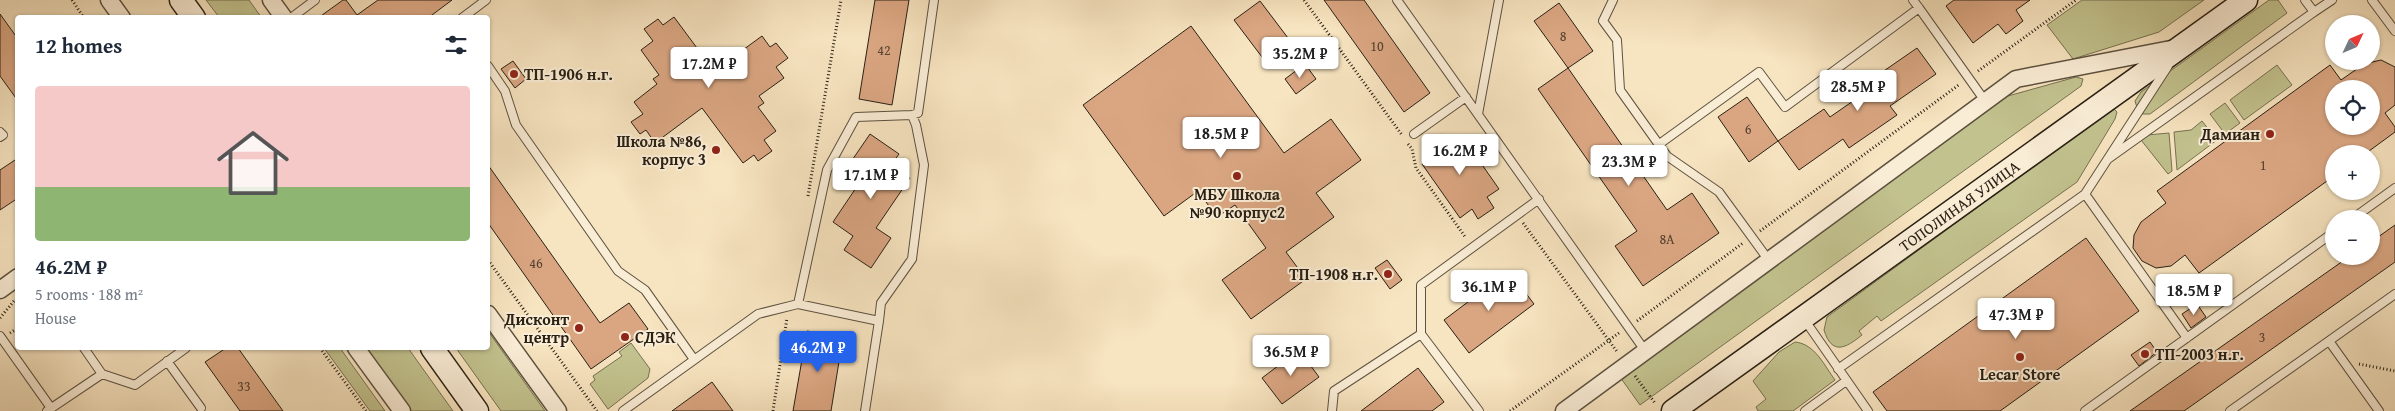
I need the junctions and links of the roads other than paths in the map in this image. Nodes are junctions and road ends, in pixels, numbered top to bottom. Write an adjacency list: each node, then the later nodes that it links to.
1 (109, 0): 17 (street)
2 (181, 0): 18 (main road)
3 (272, 0): 19 (street)
4 (315, 0): 20 (lane)
5 (486, 0): 21 (lane)
6 (934, 0): 28 (lane)
7 (1397, 0): 25 (lane)
8 (1498, 0): 27 (lane)
9 (1612, 0): 32 (lane)
10 (1913, 0): 15 (lane)
11 (2246, 0): 23 (main road, ТОПОЛИНАЯ УЛИЦА)
12 (2305, 0): 16 (lane)
13 (2332, 0): 16 (lane)
14 (2372, 0): 22 (lane)
15 (1919, 8): 26 (lane); 32 (lane)
16 (2314, 12): 33 (lane)
17 (120, 15)
18 (192, 15)
19 (282, 15)
20 (295, 15)
21 (466, 15)
22 (2395, 31)
23 (2180, 47): 26 (street); 33 (lane); 45 (main road, ТОПОЛИНАЯ УЛИЦА)
24 (490, 69): 56 (lane)
25 (1466, 97): 27 (lane); 30 (lane)
26 (1985, 101): 39 (street)
27 (1478, 114): 36 (lane)
28 (912, 116): 43 (lane); 46 (lane)
29 (0, 132): 31 (lane)
30 (1414, 134)
31 (0, 137)
32 (1658, 145): 39 (lane)
33 (2104, 161): 35 (lane)
34 (2395, 188): 37 (lane)
35 (2085, 194): 49 (lane); 58 (lane)
36 (1538, 199): 47 (lane); 55 (lane)
37 (2364, 210)
38 (2325, 238): 49 (lane)
39 (1770, 262): 55 (street)
40 (15, 279): 41 (street)
41 (0, 290)
42 (2395, 294): 50 (lane)
43 (798, 304): 46 (lane); 56 (lane)
44 (490, 317): 66 (street)
45 (1803, 317): 58 (lane); 61 (main road, ТОПОЛИНАЯ УЛИЦА)
46 (879, 321): 68 (lane)
47 (1421, 334): 69 (lane); 70 (lane)
48 (0, 336): 62 (lane)
49 (2187, 338): 74 (lane)
50 (2329, 341): 75 (lane); 76 (lane)
51 (85, 350): 59 (lane)
52 (183, 350): 57 (lane)
53 (357, 350): 64 (street)
54 (433, 350): 65 (main road)
55 (1646, 352): 71 (street)
56 (693, 358): 67 (lane)
57 (167, 361): 59 (lane); 63 (lane)
58 (1838, 369): 60 (lane)
59 (102, 374): 62 (lane)
60 (1846, 381): 72 (lane); 73 (lane)
61 (1664, 408)
62 (49, 410)
63 (201, 410)
64 (402, 411)
65 (477, 411)
66 (558, 411)
67 (623, 411)
68 (865, 411)
69 (1332, 411)
70 (1479, 411)
71 (1564, 411)
72 (1805, 411)
73 (1868, 411)
74 (2085, 411)
75 (2230, 411)
76 (2379, 411)

